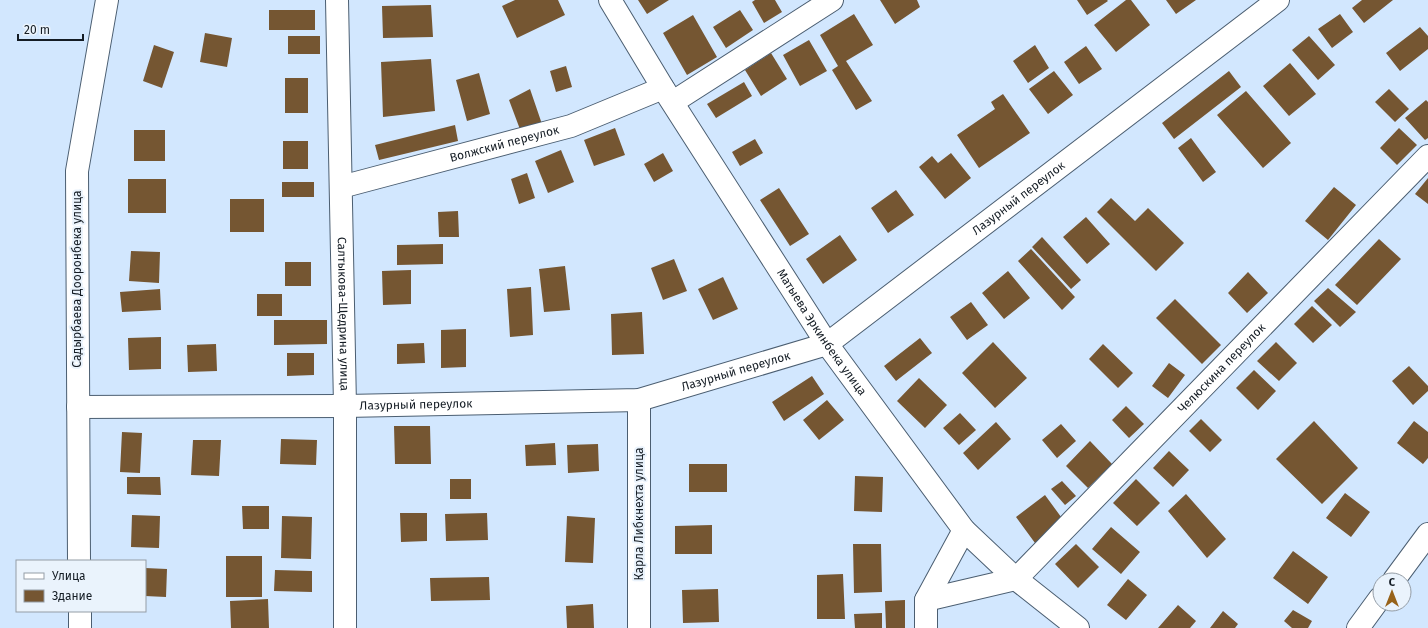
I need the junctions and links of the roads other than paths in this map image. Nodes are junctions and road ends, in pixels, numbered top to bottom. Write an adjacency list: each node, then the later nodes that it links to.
1 (107, 0): 12 (street, Садырбаева Дооронбека улица)
2 (337, 0): 8 (street, Салтыкова-Щедрина улица)
3 (610, 0): 6 (street, Матыева Эркинбека улица)
4 (832, 0): 6 (street, Волжский переулок)
5 (1278, 0): 9 (street, Лазурный переулок)
6 (668, 95): 8 (street, Волжский переулок); 9 (street, Матыева Эркинбека улица)
7 (1428, 156): 17 (street, Челюскина переулок)
8 (341, 187): 11 (street, Салтыкова-Щедрина улица)
9 (827, 344): 10 (street, Лазурный переулок); 13 (street, Матыева Эркинбека улица)
10 (639, 400): 11 (street, Лазурный переулок); 23 (street, Карла Либкнехта улица)
11 (345, 406): 12 (street, Лазурный переулок); 22 (street, Салтыкова-Щедрина улица)
12 (78, 407): 15 (street, Садырбаева Дооронбека улица)
13 (964, 530): 17 (street, Матыева Эркинбека улица); 18 (street)
14 (1428, 534): 16 (street)
15 (79, 560)
16 (1400, 572)
17 (1016, 579): 18 (street); 25 (street, Матыева Эркинбека улица)
18 (926, 600): 24 (street)
19 (1372, 609): 26 (street)
20 (80, 612): 21 (street)
21 (80, 628)
22 (345, 628)
23 (640, 628)
24 (926, 628)
25 (1078, 628)
26 (1358, 628)

